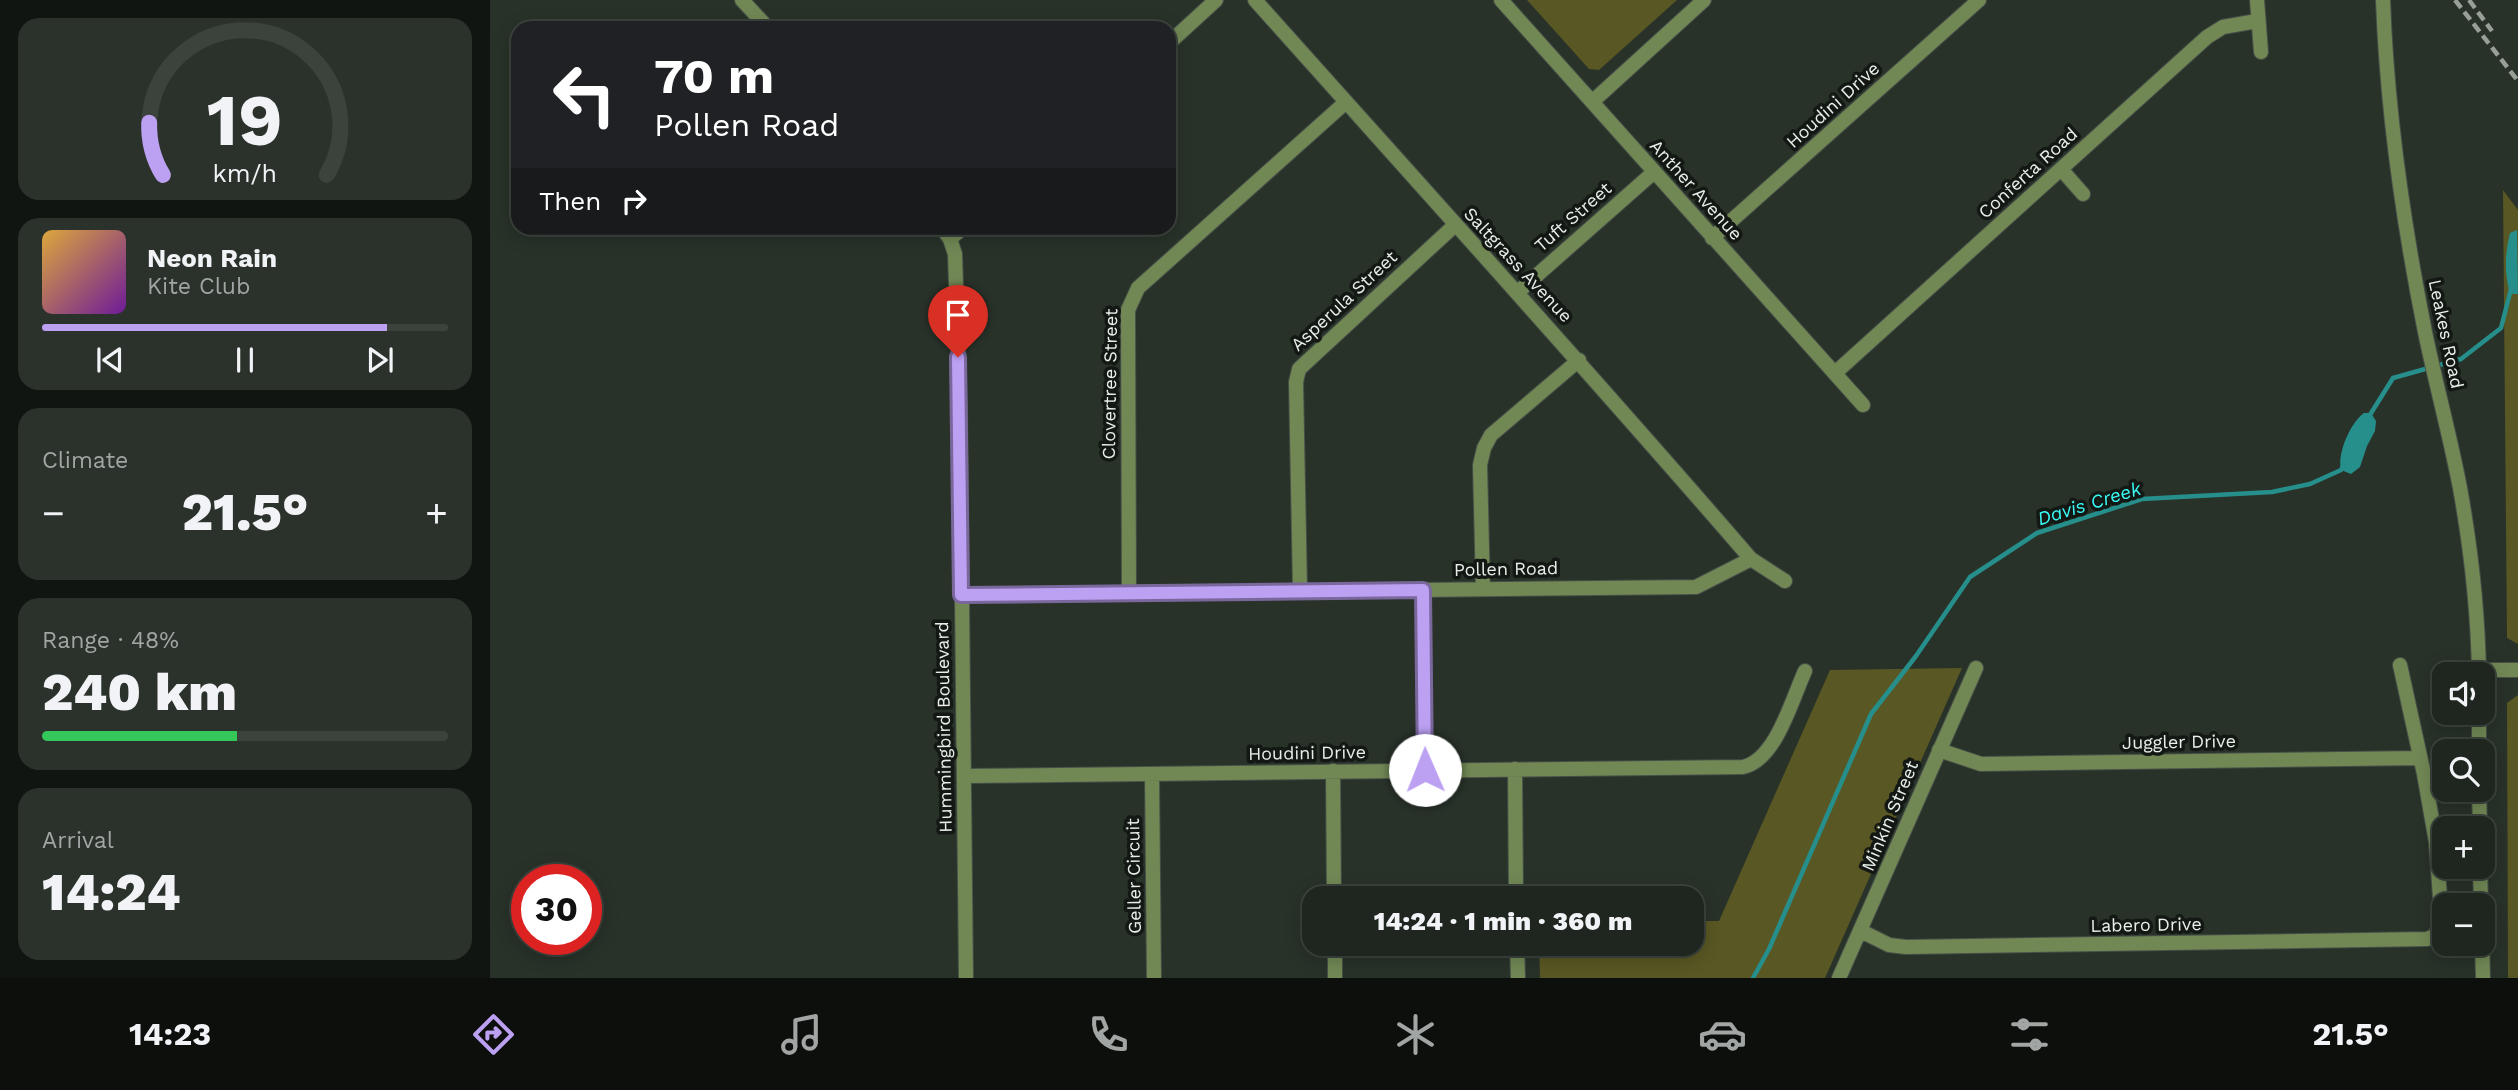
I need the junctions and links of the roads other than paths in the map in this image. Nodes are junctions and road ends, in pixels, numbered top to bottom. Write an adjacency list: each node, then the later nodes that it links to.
1 (742, 0): 9 (street)
2 (1216, 0): 11 (street)
3 (1255, 0): 13 (street, Saltgrass Avenue)
4 (1501, 0): 14 (street, Anther Avenue)
5 (1704, 0): 14 (street)
6 (1979, 0): 20 (street, Houdini Drive)
7 (2257, 0): 10 (street)
8 (2383, 0): 32 (street, Leakes Road)
9 (762, 21)
10 (2257, 21): 12 (street); 15 (street, Conferta Road)
11 (1176, 37)
12 (2261, 52)
13 (1346, 102): 18 (street, Saltgrass Avenue); 30 (street, Clovertree Street)
14 (1592, 102): 16 (street, Anther Avenue)
15 (2061, 169): 17 (street); 23 (street, Conferta Road)
16 (1654, 172): 20 (street, Anther Avenue); 21 (street, Tuft Street)
17 (2083, 194)
18 (1455, 225): 21 (street, Saltgrass Avenue); 28 (street, Asperula Street)
19 (947, 235): 31 (street, Hummingbird Boulevard)
20 (1712, 238): 23 (street, Anther Avenue)
21 (1518, 292): 22 (street, Saltgrass Avenue)
22 (1579, 360): 25 (street, Saltgrass Avenue); 27 (street)
23 (1835, 373): 24 (street, Anther Avenue)
24 (1863, 405)
25 (1751, 559): 26 (street); 27 (street, Pollen Road)
26 (1785, 581)
27 (1483, 589): 29 (street, Pollen Road)
28 (1300, 590): 29 (street, Pollen Road); 30 (street, Pollen Road)
29 (1423, 590): 41 (street)
30 (1129, 594): 31 (street, Pollen Road)
31 (961, 595): 44 (street, Hummingbird Boulevard)
32 (2478, 662)
33 (2400, 665): 39 (street)
34 (1976, 668): 38 (street, Minkin Street)
35 (2518, 670): 37 (street)
36 (1805, 671): 40 (street, Houdini Drive)
37 (2495, 671)
38 (1939, 750): 39 (street, Juggler Drive); 47 (street, Minkin Street)
39 (2420, 758): 47 (street, Labero Drive)
40 (1515, 769): 41 (street, Houdini Drive); 46 (street)
41 (1425, 770): 42 (street, Houdini Drive)
42 (1333, 771): 43 (street, Houdini Drive); 45 (street)
43 (1152, 774): 44 (street, Houdini Drive); 52 (street, Geller Circuit)
44 (964, 776): 51 (street, Hummingbird Boulevard)
45 (1334, 886)
46 (1516, 886)
47 (1861, 931): 55 (street, Minkin Street)
48 (1335, 956): 53 (street)
49 (1517, 956): 54 (street)
50 (2482, 956): 56 (street)
51 (967, 978)
52 (1154, 978)
53 (1335, 978)
54 (1518, 978)
55 (1839, 978)
56 (2483, 978)

